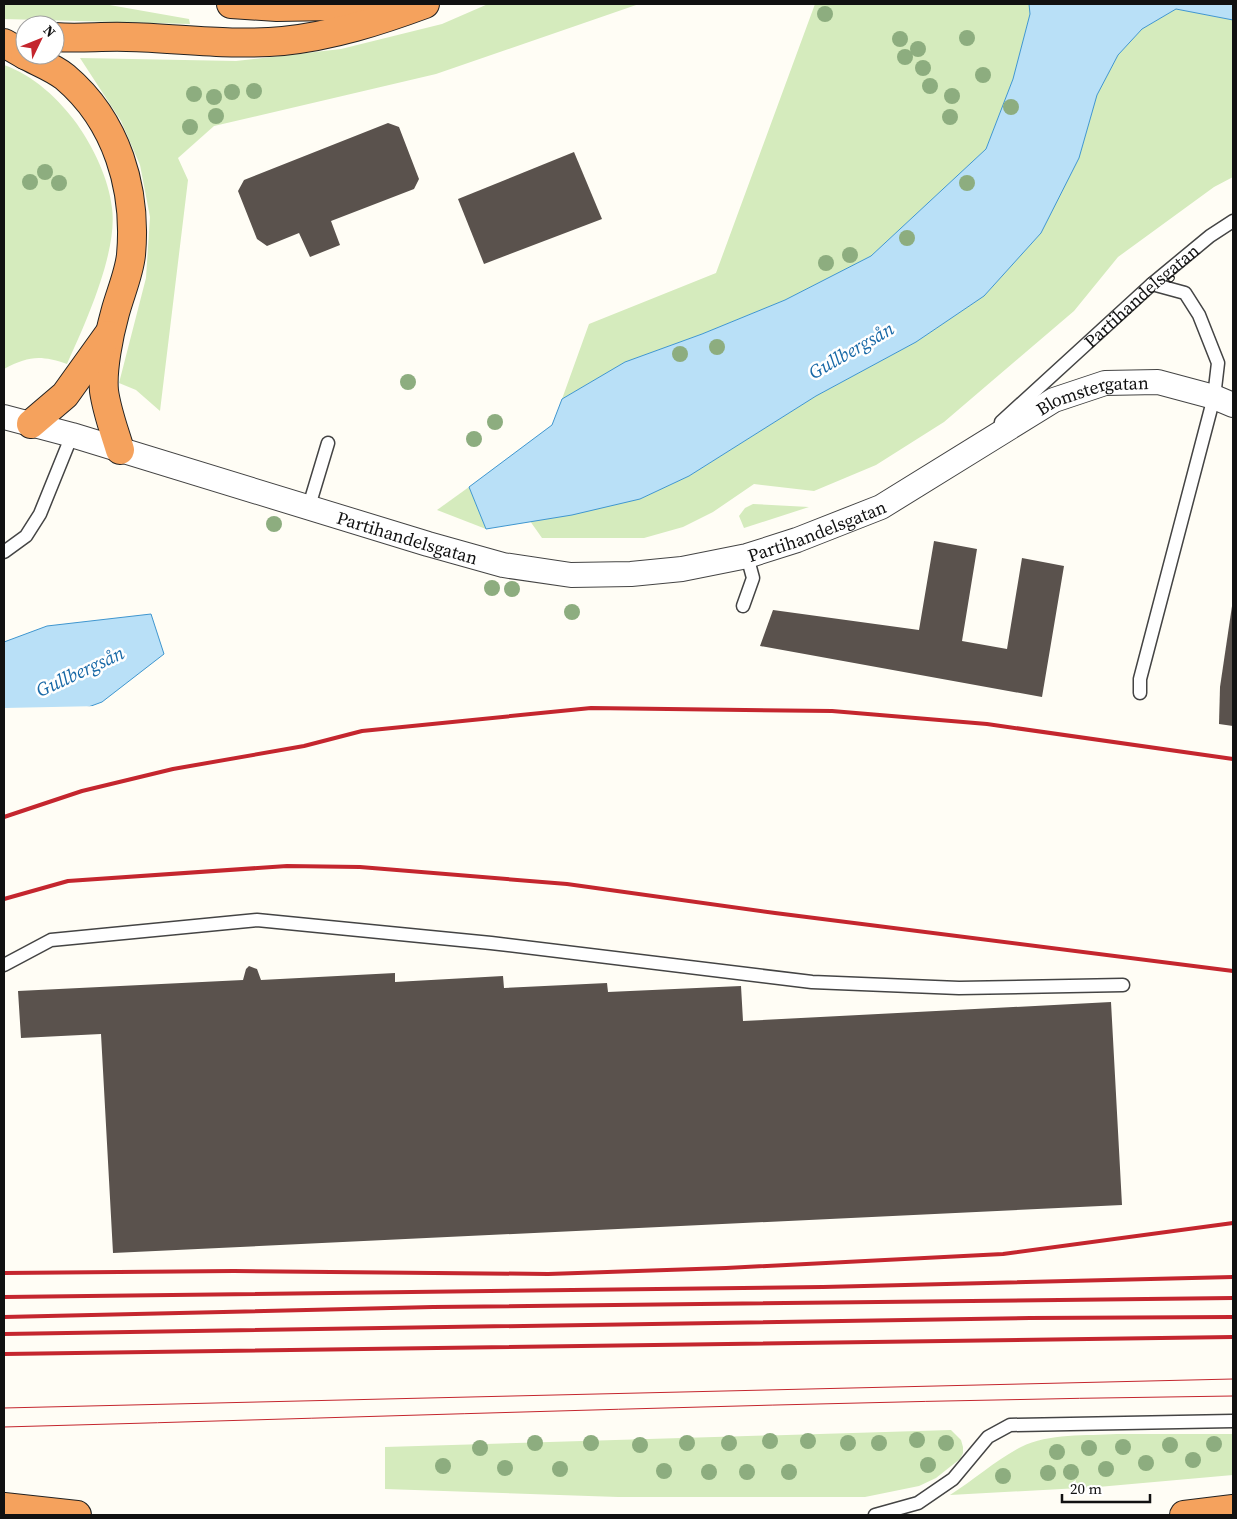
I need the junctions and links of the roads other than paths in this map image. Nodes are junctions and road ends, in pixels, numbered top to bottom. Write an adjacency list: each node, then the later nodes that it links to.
1 (232, 4): 2 (highway)
2 (414, 4)
3 (426, 4): 4 (highway)
4 (65, 38)
5 (4, 43): 6 (highway)
6 (15, 49)
7 (43, 65): 10 (highway)
8 (1233, 222): 9 (lane, Partihandelsgatan)
9 (1152, 284): 11 (lane); 17 (lane, Partihandelsgatan)
10 (110, 331): 13 (highway); 16 (highway)
11 (1224, 401): 17 (street, Blomstergatan); 22 (lane)
12 (4, 417): 13 (street, Partihandelsgatan)
13 (31, 424): 14 (street, Partihandelsgatan)
14 (72, 435): 16 (street, Partihandelsgatan); 19 (lane)
15 (328, 442): 18 (lane)
16 (120, 450): 18 (street, Partihandelsgatan)
17 (963, 458): 20 (street, Partihandelsgatan)
18 (309, 506): 20 (street, Partihandelsgatan)
19 (4, 552)
20 (748, 556): 21 (lane)
21 (743, 606)
22 (1140, 693)
23 (4, 965): 24 (lane)
24 (1123, 985)
25 (1233, 1421): 29 (lane)
26 (4, 1507): 28 (highway)
27 (1233, 1509): 30 (highway)
28 (77, 1515)
29 (876, 1515)
30 (1184, 1515)

